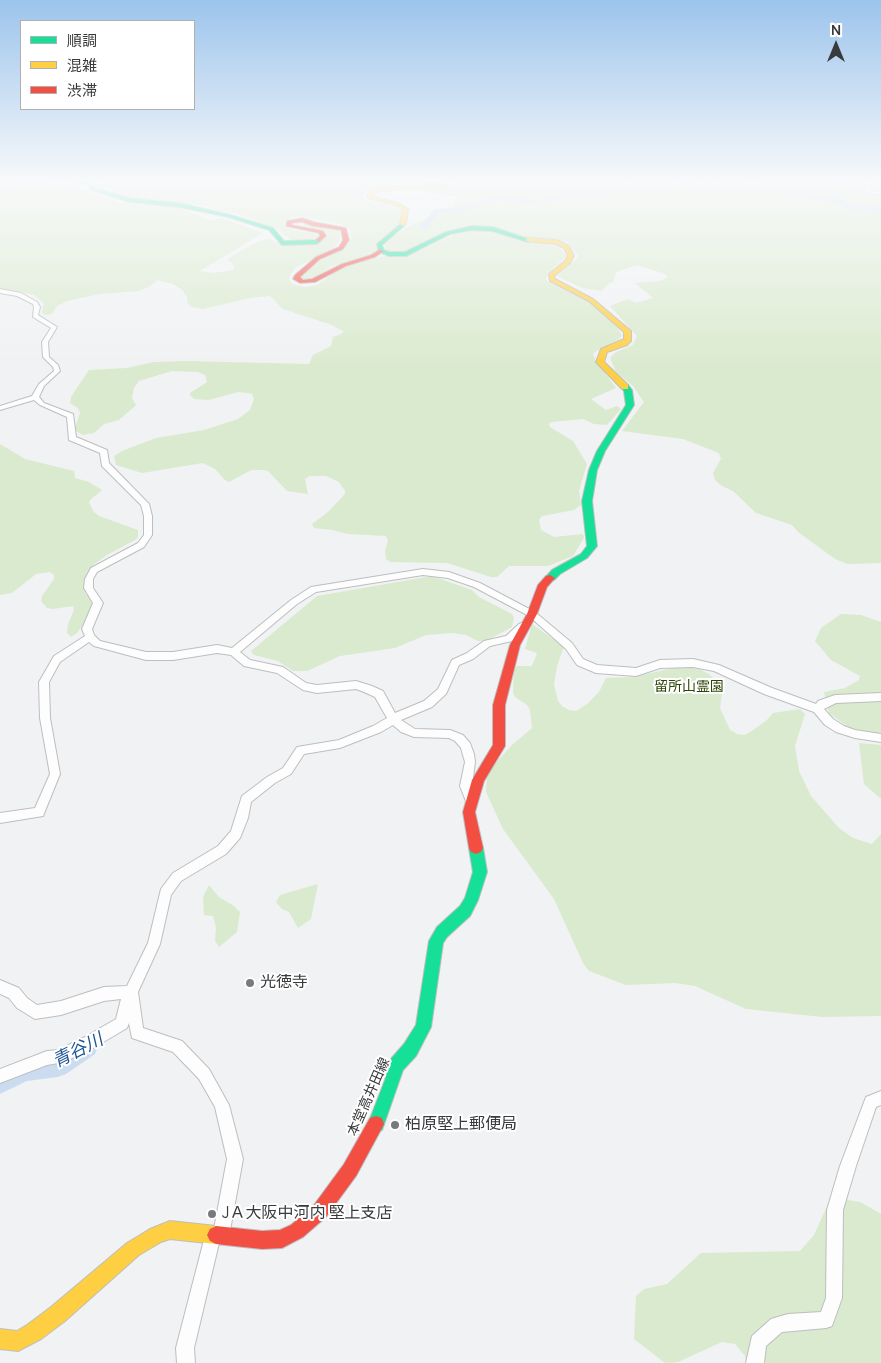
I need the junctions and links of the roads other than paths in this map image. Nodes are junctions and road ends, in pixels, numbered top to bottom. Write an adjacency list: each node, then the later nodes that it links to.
1 (282, 243): 2 (main road)
2 (308, 243)
3 (344, 243): 7 (main road)
4 (383, 243): 7 (main road)
5 (430, 243): 7 (main road, 本堂高井田線)
6 (557, 243): 11 (main road, 本堂高井田線)
7 (381, 251)
8 (0, 291): 9 (street)
9 (35, 398): 10 (street); 13 (street)
10 (0, 408)
11 (532, 614): 12 (main road, 本堂高井田線); 14 (street); 16 (street)
12 (526, 626): 17 (street); 19 (main road, 本堂高井田線)
13 (90, 637): 14 (street); 20 (street)
14 (234, 652): 17 (street)
15 (881, 697): 16 (street)
16 (818, 709): 18 (street)
17 (394, 720): 19 (street); 22 (street)
18 (881, 738)
19 (471, 801): 25 (main road, 本堂高井田線)
20 (0, 818)
21 (0, 988): 22 (street)
22 (131, 994): 23 (street); 25 (street)
23 (0, 1076)
24 (881, 1098): 28 (street)
25 (217, 1236): 26 (main road, 本堂高井田線); 27 (street)
26 (0, 1339)
27 (186, 1363)
28 (755, 1363)

